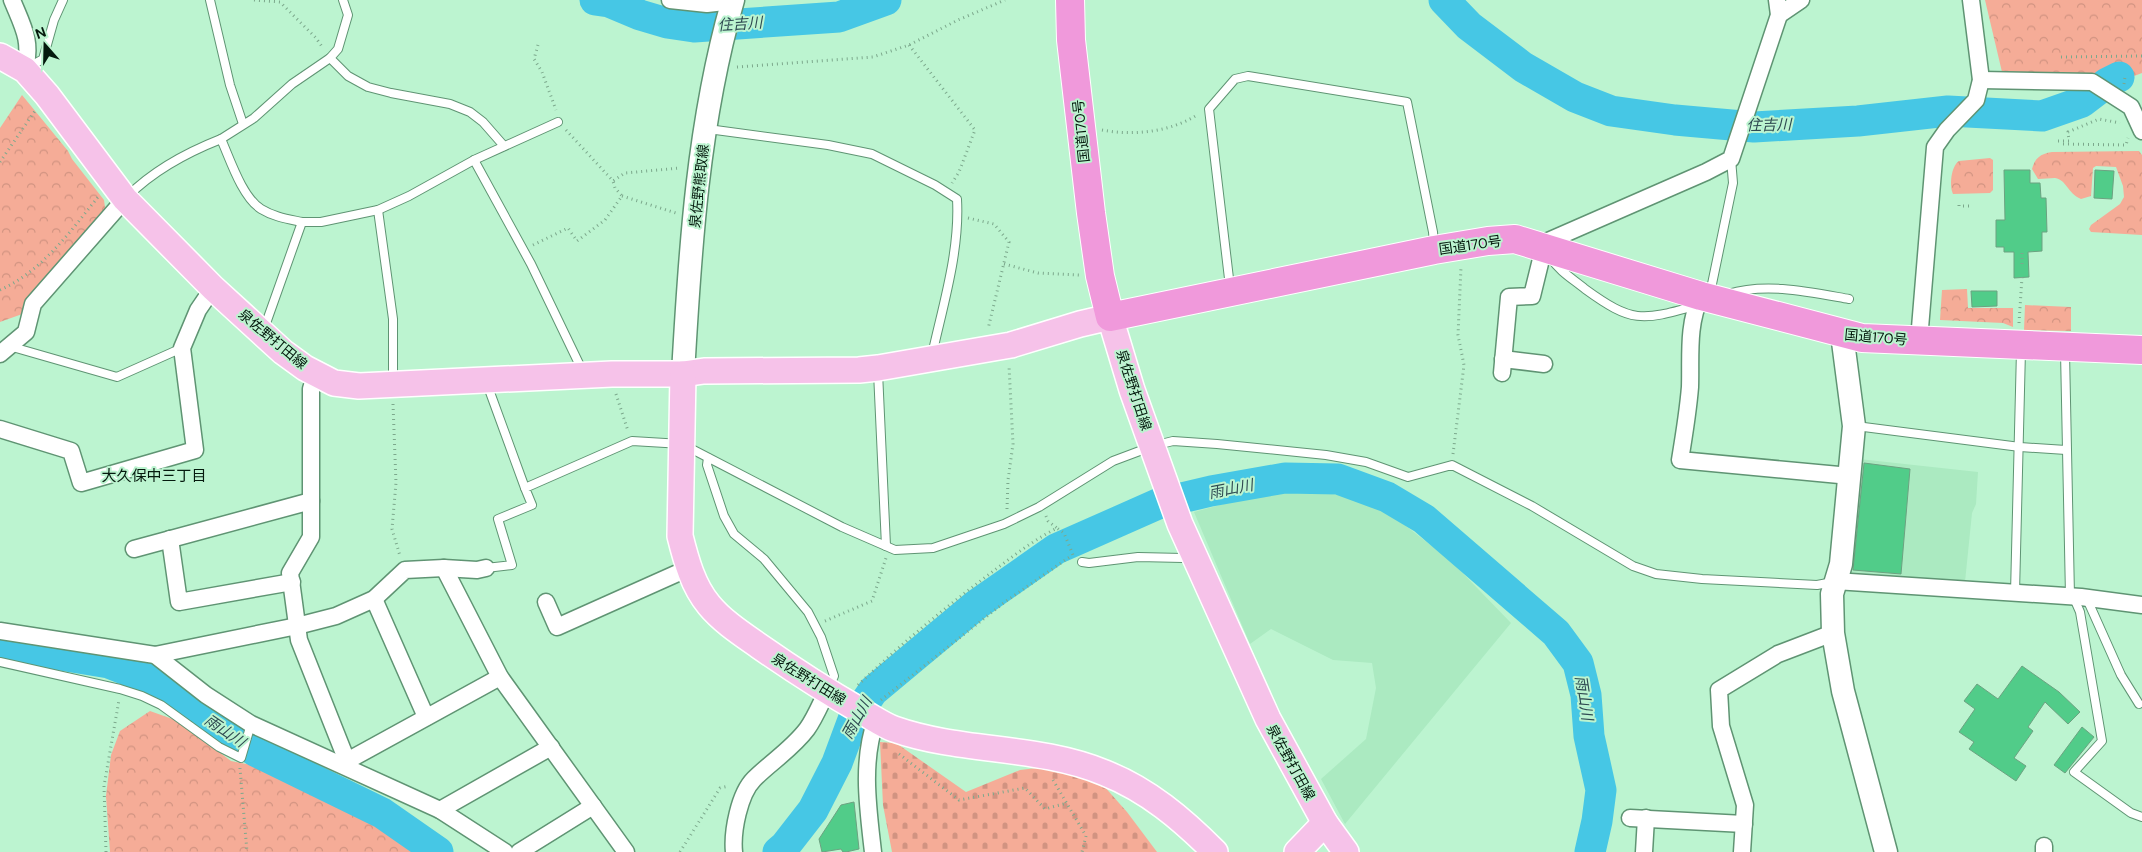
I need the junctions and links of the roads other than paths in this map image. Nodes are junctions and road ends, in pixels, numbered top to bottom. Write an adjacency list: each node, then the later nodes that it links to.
1 (12, 0): 13 (street)
2 (63, 0): 13 (lane)
3 (210, 0): 16 (lane)
4 (343, 0): 12 (lane)
5 (670, 0): 9 (street)
6 (1070, 0): 32 (highway, 国道170号)
7 (1801, 0): 10 (street)
8 (1971, 0): 14 (street)
9 (732, 4): 17 (street, 泉佐野熊取線)
10 (1778, 7): 21 (street)
11 (0, 56): 13 (main road, 泉佐野打田線)
12 (330, 58): 16 (lane); 20 (lane)
13 (25, 70): 23 (main road, 泉佐野打田線)
14 (1981, 80): 18 (street); 36 (street)
15 (558, 122): 20 (lane)
16 (244, 124): 19 (lane)
17 (705, 129): 41 (lane); 45 (street, 泉佐野熊取線)
18 (2141, 129)
19 (222, 139): 23 (lane); 25 (lane)
20 (504, 146): 22 (lane)
21 (1731, 159): 26 (street); 31 (lane)
22 (474, 160): 24 (lane); 46 (lane)
23 (114, 195): 28 (main road, 泉佐野打田線); 39 (street)
24 (378, 210): 25 (lane); 48 (lane)
25 (302, 222): 33 (lane)
26 (1542, 246): 27 (highway, 国道170号); 31 (highway, 国道170号); 31 (lane); 42 (street)
27 (1434, 250): 29 (highway, 国道170号); 29 (lane)
28 (213, 288): 33 (main road, 泉佐野打田線); 38 (street)
29 (1230, 291): 32 (highway, 国道170号)
30 (1849, 299): 31 (lane)
31 (1702, 301): 34 (highway, 国道170号); 56 (street)
32 (1110, 317): 41 (main road, 泉佐野打田線); 52 (main road, 泉佐野打田線)
33 (263, 333): 44 (main road, 泉佐野打田線)
34 (1842, 334): 36 (highway, 国道170号); 49 (street)
35 (2020, 338): 36 (highway, 国道170号); 37 (highway, 国道170号); 53 (lane)
36 (1919, 340)
37 (2065, 347): 40 (highway, 国道170号); 54 (lane)
38 (182, 348): 39 (lane); 50 (street)
39 (5, 350)
40 (2142, 350)
41 (931, 359): 43 (main road, 泉佐野打田線)
42 (1544, 364)
43 (878, 368): 45 (main road, 泉佐野打田線); 60 (lane)
44 (316, 373): 48 (main road, 泉佐野打田線); 58 (street)
45 (683, 374): 46 (main road, 泉佐野打田線); 51 (main road, 泉佐野打田線)
46 (584, 375): 47 (main road, 泉佐野打田線)
47 (486, 380): 48 (main road, 泉佐野打田線); 57 (lane)
48 (393, 385)
49 (1854, 426): 53 (lane); 56 (street)
50 (0, 429)
51 (682, 444): 55 (lane); 57 (lane); 66 (main road, 泉佐野打田線)
52 (1152, 446): 60 (lane); 62 (main road, 泉佐野打田線); 67 (lane)
53 (2020, 447): 54 (lane); 69 (lane)
54 (2066, 450): 70 (lane)
55 (708, 458): 60 (lane); 80 (lane)
56 (1850, 476): 67 (street)
57 (525, 488): 65 (lane)
58 (311, 501): 59 (street); 68 (street)
59 (170, 539): 61 (street); 68 (street)
60 (888, 547)
61 (134, 549)
62 (1194, 554): 63 (lane); 90 (main road, 泉佐野打田線)
63 (1082, 562)
64 (444, 568): 65 (street); 71 (street); 79 (street)
65 (486, 568)
66 (689, 568): 72 (street); 80 (main road, 泉佐野打田線)
67 (1835, 581): 69 (street); 76 (street)
68 (292, 582): 74 (street)
69 (2015, 593): 70 (street)
70 (2076, 596): 73 (street); 81 (lane); 89 (lane)
71 (374, 599): 74 (street); 82 (street)
72 (546, 602)
73 (2142, 605)
74 (297, 626): 77 (street); 86 (street)
75 (0, 631): 77 (street)
76 (1833, 633): 91 (street); 103 (street)
77 (155, 654): 84 (street)
78 (0, 662): 84 (lane)
79 (500, 677): 82 (street); 85 (street)
80 (837, 698): 83 (main road, 泉佐野打田線); 95 (street)
81 (2139, 704)
82 (426, 717): 86 (street)
83 (872, 721): 96 (street); 97 (main road, 泉佐野打田線)
84 (251, 724): 86 (street)
85 (551, 747): 87 (street); 88 (street)
86 (346, 763): 88 (street)
87 (593, 806): 93 (street); 94 (street)
88 (440, 810): 92 (street)
89 (2142, 817)
90 (1325, 823): 98 (main road); 99 (main road); 100 (main road, 泉佐野打田線)
91 (1744, 824): 101 (street); 102 (street)
92 (505, 852)
93 (519, 852)
94 (626, 852)
95 (734, 852)
96 (873, 852)
97 (1215, 852)
98 (1297, 852)
99 (1309, 852)
100 (1346, 852)
101 (1644, 852)
102 (1742, 852)
103 (1886, 852)

